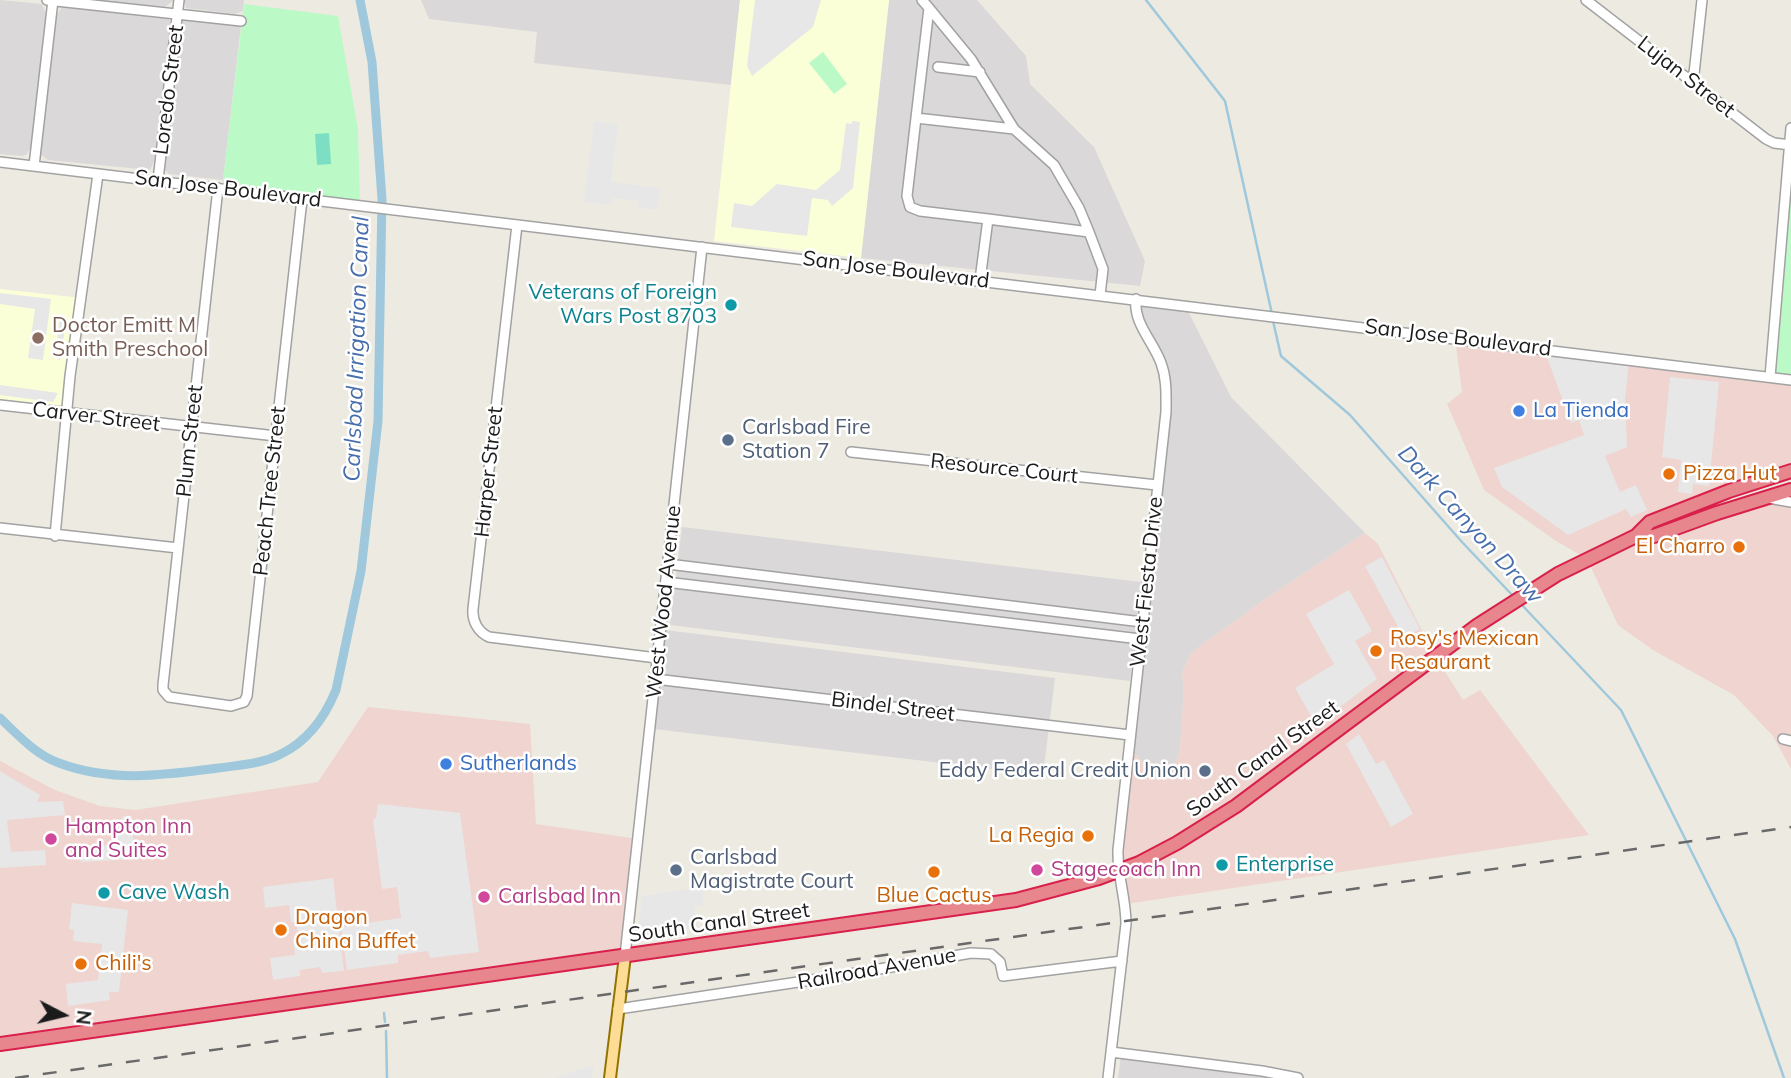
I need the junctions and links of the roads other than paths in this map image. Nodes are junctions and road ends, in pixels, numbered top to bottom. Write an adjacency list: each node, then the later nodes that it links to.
1 (47, 0): 2 (street)
2 (53, 0): 7 (street); 17 (street)
3 (179, 0): 7 (street, Loredo Street)
4 (1586, 0): 11 (street, Lujan Street)
5 (1702, 0): 11 (street)
6 (926, 4): 10 (street); 12 (street)
7 (178, 13): 8 (street); 19 (street, Loredo Street)
8 (241, 21)
9 (938, 67): 10 (street)
10 (979, 72): 14 (street)
11 (1693, 82): 15 (street, Lujan Street)
12 (916, 118): 14 (street); 22 (street)
13 (1791, 128): 15 (street)
14 (1014, 129): 24 (street)
15 (1790, 145): 29 (street)
16 (0, 162): 17 (street, San Jose Boulevard)
17 (34, 166): 18 (street, San Jose Boulevard)
18 (98, 173): 19 (street, San Jose Boulevard); 32 (street)
19 (158, 180): 20 (street, San Jose Boulevard)
20 (218, 188): 21 (street, San Jose Boulevard); 33 (street, Plum Street)
21 (302, 199): 23 (street, San Jose Boulevard); 34 (street, Peach Tree Street)
22 (988, 219): 24 (street); 26 (street)
23 (517, 225): 25 (street, San Jose Boulevard); 51 (street, Harper Street)
24 (1089, 232): 27 (street)
25 (702, 247): 26 (street, San Jose Boulevard); 47 (street, West Wood Avenue)
26 (980, 280): 27 (street, San Jose Boulevard)
27 (1100, 295): 28 (street, San Jose Boulevard)
28 (1136, 299): 29 (street, San Jose Boulevard); 39 (street, West Fiesta Drive)
29 (1770, 377): 30 (street, San Jose Boulevard)
30 (1791, 380)
31 (0, 405): 32 (street, Carver Street)
32 (66, 414): 33 (street, Carver Street); 44 (street)
33 (191, 428): 34 (street, Carver Street); 46 (street, Plum Street)
34 (276, 436): 53 (street, Peach Tree Street)
35 (851, 452): 39 (street, Resource Court)
36 (1791, 471): 37 (highway, South Canal Street)
37 (1777, 475): 38 (street); 45 (highway, South Canal Street)
38 (1791, 480)
39 (1157, 485): 49 (street, West Fiesta Drive)
40 (1791, 490): 41 (highway, South Canal Street)
41 (1766, 498): 42 (street); 45 (highway, South Canal Street)
42 (1791, 502)
43 (0, 528): 44 (street)
44 (55, 536): 46 (street)
45 (1636, 536): 55 (highway, South Canal Street)
46 (178, 548): 53 (street, Plum Street)
47 (668, 564): 48 (street, West Wood Avenue); 49 (street)
48 (666, 582): 50 (street); 51 (street, West Wood Avenue)
49 (1142, 622): 50 (street, West Fiesta Drive)
50 (1140, 639): 54 (street, West Fiesta Drive)
51 (657, 658): 52 (street, West Wood Avenue)
52 (655, 678): 54 (street, Bindel Street); 56 (street, West Wood Avenue)
53 (166, 693)
54 (1130, 735): 55 (street, West Fiesta Drive)
55 (1118, 872): 56 (highway, South Canal Street); 57 (street, West Fiesta Drive)
56 (625, 956): 58 (main road); 59 (highway, South Canal Street)
57 (1122, 961): 58 (street, Railroad Avenue); 60 (street, West Fiesta Drive)
58 (618, 1009): 61 (main road)
59 (0, 1044)
60 (1111, 1052): 62 (street, West Fiesta Drive); 63 (street)
61 (610, 1078)
62 (1108, 1078)
63 (1298, 1078)

